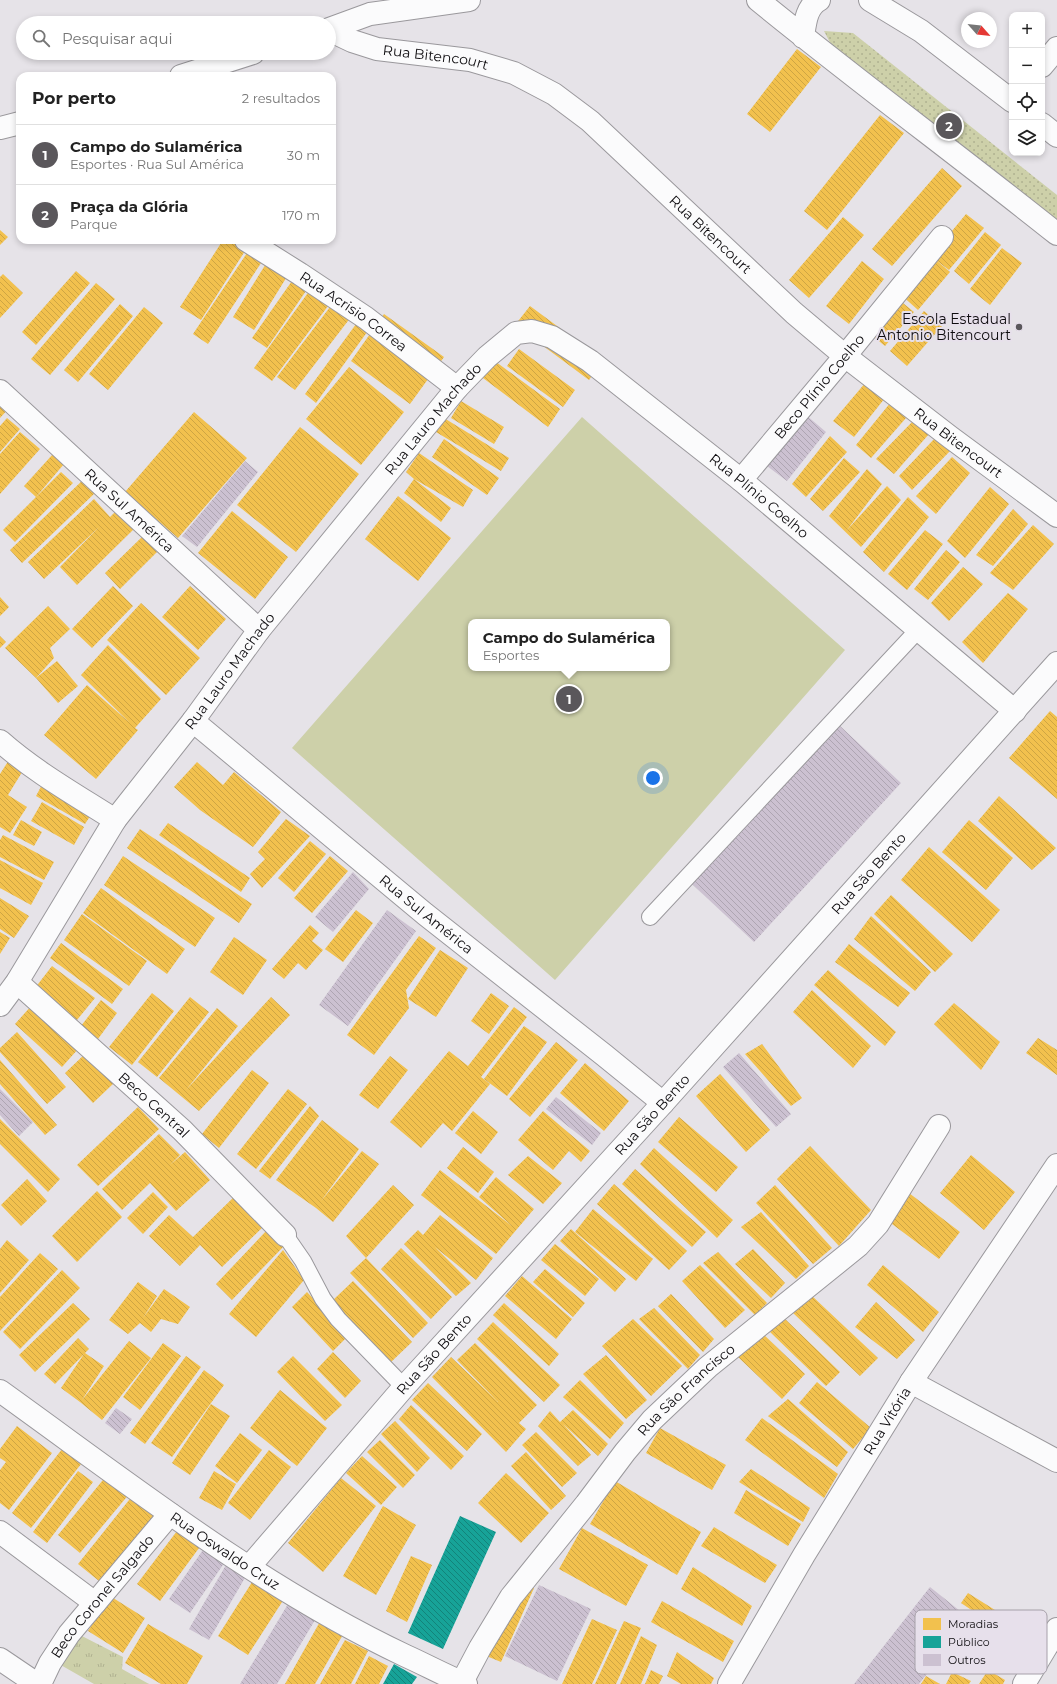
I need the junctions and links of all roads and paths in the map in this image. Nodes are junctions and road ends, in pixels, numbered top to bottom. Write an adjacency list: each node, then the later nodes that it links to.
1 (469, 0): 5 (street)
2 (758, 0): 7 (street)
3 (870, 0): 12 (street)
4 (815, 1): 7 (street)
5 (336, 26)
6 (336, 33): 20 (street, Rua Bitencourt)
7 (804, 37): 17 (street)
8 (1057, 48): 10 (street)
9 (232, 60): 11 (street)
10 (1045, 62)
11 (194, 72)
12 (1009, 99)
13 (16, 124): 15 (street)
14 (1045, 126): 16 (street)
15 (0, 128)
16 (1057, 136)
17 (1057, 234)
18 (942, 237): 20 (street, Beco Plínio Coelho)
19 (252, 244): 22 (street, Rua Acrisio Correa)
20 (845, 356): 24 (street, Beco Plínio Coelho); 25 (street, Rua Bitencourt)
21 (487, 357): 22 (street, Rua Lauro Machado); 24 (street, Rua Plínio Coelho)
22 (457, 388): 26 (street, Rua Lauro Machado)
23 (0, 391): 26 (street, Rua Sul América)
24 (741, 480): 27 (street, Rua Plínio Coelho)
25 (1057, 516)
26 (259, 630): 30 (street, Rua Lauro Machado)
27 (918, 630): 29 (street, Rua Plínio Coelho); 33 (lane)
28 (1057, 662): 29 (street, Rua São Bento)
29 (1015, 711): 36 (street, Rua São Bento)
30 (193, 721): 32 (street, Rua Lauro Machado); 36 (street, Rua Sul América)
31 (0, 741): 32 (street)
32 (115, 820): 34 (street, Rua Lauro Machado)
33 (650, 917)
34 (16, 982): 35 (street, Rua Lauro Machado); 39 (street, Beco Central)
35 (0, 1005)
36 (663, 1103): 41 (street, Rua São Bento)
37 (939, 1126): 52 (street, Rua São Francisco)
38 (1057, 1165): 40 (street, Rua Vitória)
39 (285, 1235): 41 (lane)
40 (912, 1382): 43 (street); 54 (street, Rua Vitória)
41 (404, 1387): 46 (street, Rua São Bento)
42 (0, 1391): 44 (street, Rua Oswaldo Cruz)
43 (1057, 1461)
44 (170, 1514): 46 (street, Rua Oswaldo Cruz); 47 (street, Beco Coronel Salgado)
45 (0, 1532): 47 (street)
46 (249, 1567): 52 (street, Rua Oswaldo Cruz)
47 (95, 1603): 53 (street, Beco Coronel Salgado)
48 (1057, 1629): 49 (street)
49 (1047, 1646)
50 (0, 1659): 53 (street)
51 (1030, 1674): 55 (street)
52 (464, 1683)
53 (38, 1684)
54 (729, 1684)
55 (1024, 1684)

